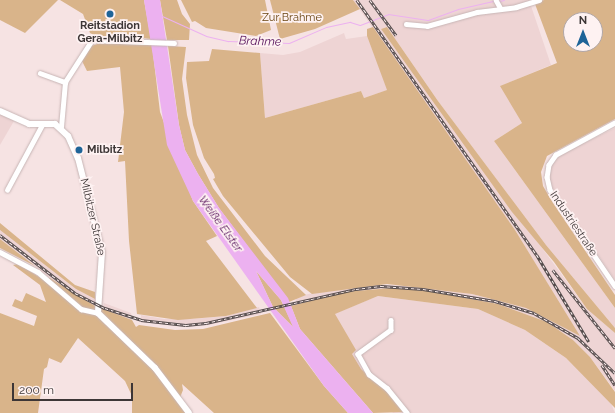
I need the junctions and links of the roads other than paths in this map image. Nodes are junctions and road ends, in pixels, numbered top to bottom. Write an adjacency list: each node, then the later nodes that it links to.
1 (496, 0): 3 (street)
2 (539, 0): 3 (street)
3 (500, 7): 4 (street)
4 (406, 24)
5 (174, 44): 7 (street)
6 (40, 73): 7 (street)
7 (65, 82): 11 (street)
8 (0, 111): 10 (main road)
9 (615, 123): 14 (street, Industriestraße)
10 (42, 125): 11 (main road); 12 (street)
11 (61, 127): 15 (main road, Milbitzer Straße)
12 (7, 190)
13 (0, 252): 15 (street)
14 (615, 286)
15 (98, 313): 17 (main road)
16 (391, 320): 18 (street)
17 (189, 413)
18 (407, 413)

